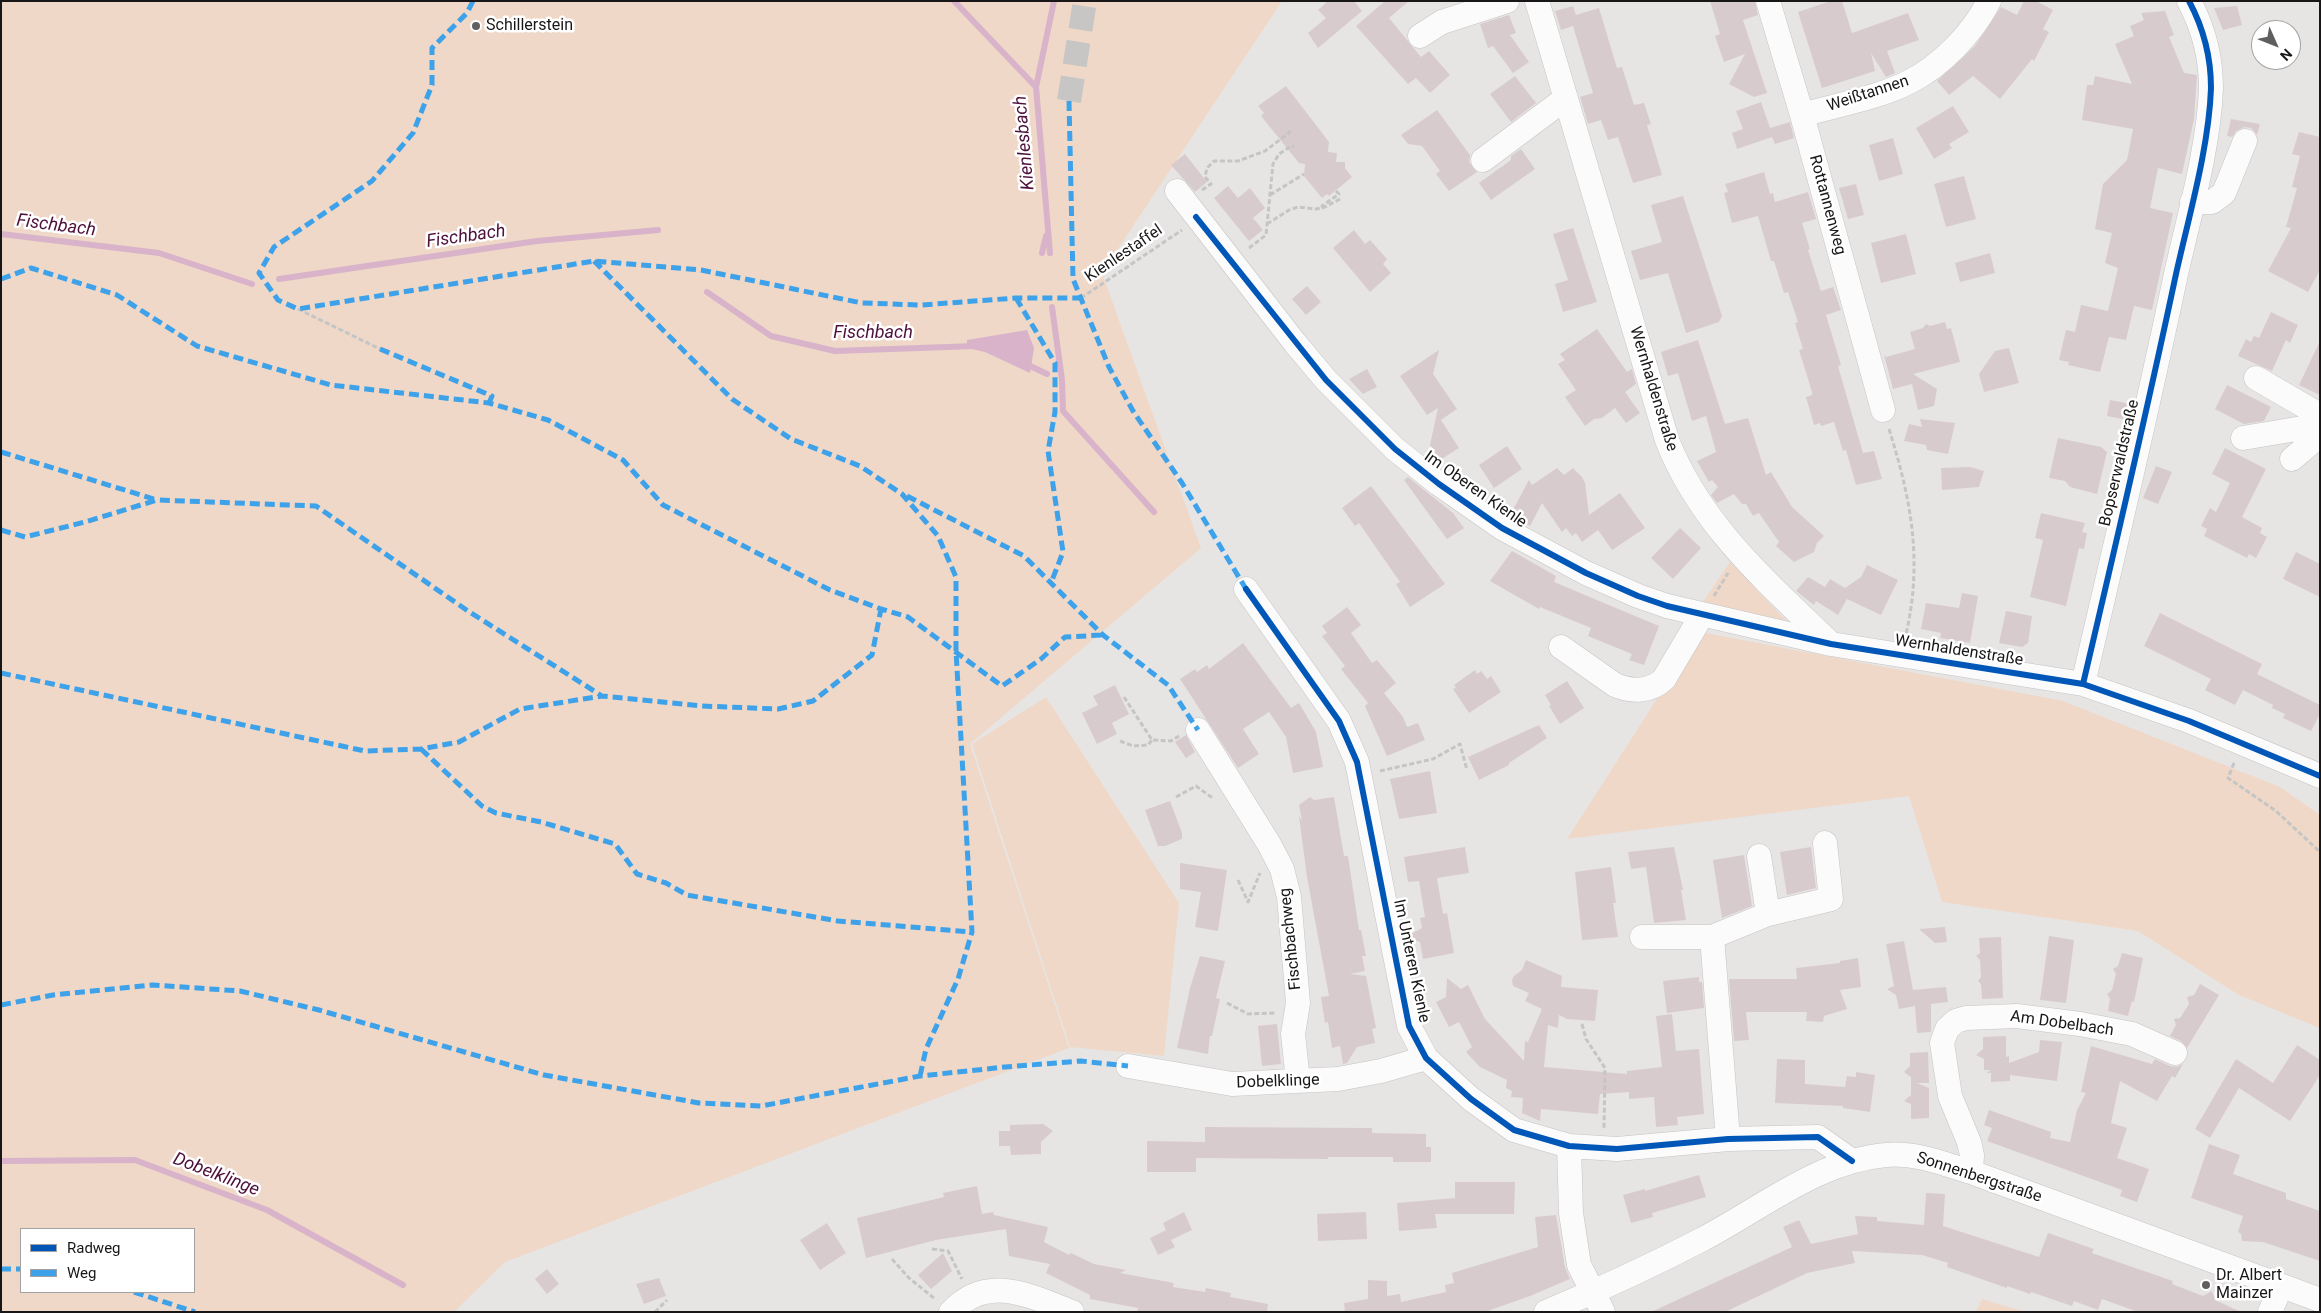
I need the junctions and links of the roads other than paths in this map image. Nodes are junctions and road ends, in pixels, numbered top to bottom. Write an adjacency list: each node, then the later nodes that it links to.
1 (1507, 1): 6 (street)
2 (1537, 1): 7 (street, Wernhaldenstraße)
3 (1768, 1): 8 (street, Rottannenweg)
4 (1989, 1): 8 (street, Weißtannen)
5 (2190, 1): 12 (street, Bopserwaldstraße)
6 (1420, 36)
7 (1566, 98): 10 (street); 22 (street, Wernhaldenstraße)
8 (1802, 115): 14 (street, Rottannenweg)
9 (2245, 141): 12 (street)
10 (1483, 160)
11 (1177, 191): 21 (street, Im Oberen Kienle)
12 (2192, 202): 24 (street, Bopserwaldstraße)
13 (2256, 378): 15 (street)
14 (1883, 410)
15 (2320, 415)
16 (2320, 425): 18 (street)
17 (2320, 434): 19 (street)
18 (2243, 438)
19 (2292, 459)
20 (1246, 589): 33 (street, Im Unteren Kienle)
21 (1702, 615): 22 (street, Im Oberen Kienle); 23 (street)
22 (1831, 644): 24 (street, Wernhaldenstraße)
23 (1561, 647)
24 (2083, 684): 26 (street)
25 (1198, 730): 35 (street, Fischbachweg)
26 (2320, 776)
27 (1826, 843): 29 (street)
28 (1759, 856): 29 (street)
29 (1768, 914): 31 (street)
30 (1642, 937): 31 (street)
31 (1712, 937): 36 (street)
32 (2175, 1053): 39 (street, Am Dobelbach)
33 (1426, 1058): 35 (street, Dobelklinge); 37 (street, Im Unteren Kienle)
34 (1128, 1066): 35 (street, Dobelklinge)
35 (1298, 1081)
36 (1728, 1139): 37 (street, Im Unteren Kienle); 38 (street, Im Unteren Kienle)
37 (1569, 1146): 42 (street)
38 (1852, 1161): 39 (street, Sonnenbergstraße); 42 (street, Sonnenbergstraße)
39 (1971, 1172): 40 (street, Sonnenbergstraße)
40 (2282, 1286): 41 (street, Sonnenbergstraße); 46 (street)
41 (2320, 1300)
42 (1598, 1302): 45 (street, Sonnenbergstraße)
43 (951, 1312): 44 (street)
44 (1072, 1312)
45 (1546, 1312)
46 (2270, 1312)

